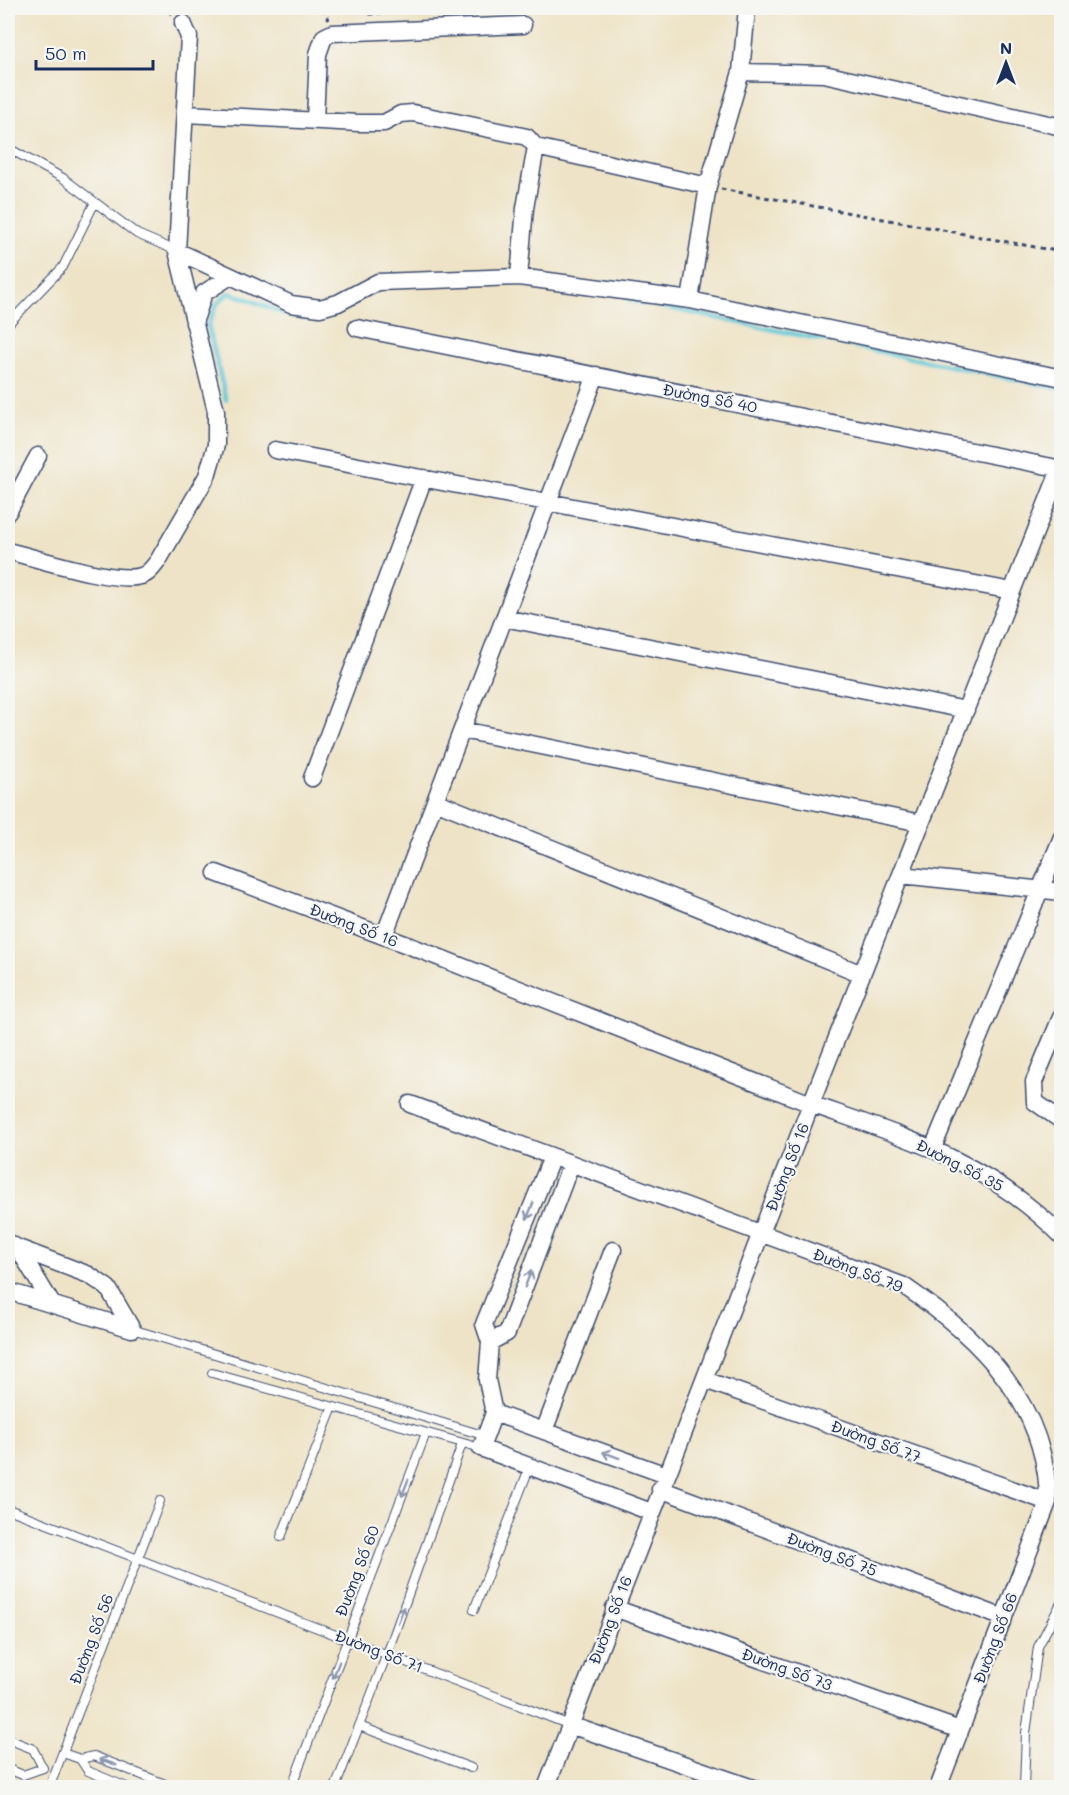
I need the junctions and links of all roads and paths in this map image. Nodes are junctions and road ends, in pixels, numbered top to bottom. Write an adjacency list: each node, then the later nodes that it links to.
1 (458, 8): 3 (path)
2 (747, 8): 6 (street)
3 (364, 14)
4 (183, 22): 7 (street)
5 (523, 25): 8 (street)
6 (741, 72): 9 (street); 12 (street)
7 (186, 114): 8 (street); 14 (street)
8 (315, 120): 10 (street)
9 (1062, 127)
10 (536, 147): 12 (street); 17 (street)
11 (8, 148): 13 (lane)
12 (708, 186): 15 (path); 18 (street)
13 (95, 202): 14 (lane); 20 (lane)
14 (177, 251): 16 (street); 19 (street)
15 (1062, 252)
16 (229, 277): 17 (street); 19 (street)
17 (519, 277): 18 (street)
18 (690, 300): 23 (street)
19 (194, 323): 30 (street)
20 (8, 324)
21 (357, 328): 22 (street, Đường Số 40)
22 (596, 375): 26 (street, Đường Số 40); 28 (street)
23 (1062, 378)
24 (275, 450): 27 (street)
25 (38, 456): 29 (street)
26 (1061, 469): 31 (street)
27 (424, 478): 28 (street); 35 (street)
28 (549, 501): 31 (street); 32 (street)
29 (8, 512)
30 (8, 551)
31 (1012, 591): 33 (street)
32 (504, 618): 33 (street); 34 (street)
33 (966, 710): 37 (street)
34 (462, 730): 36 (street); 37 (street)
35 (312, 778)
36 (435, 801): 43 (street); 44 (street)
37 (921, 823): 40 (street)
38 (1062, 837): 41 (street)
39 (216, 873): 43 (street, Đường Số 16)
40 (901, 875): 41 (street); 44 (street)
41 (1042, 889): 42 (street); 49 (street)
42 (1062, 892)
43 (384, 936): 47 (street, Đường Số 16)
44 (862, 974): 47 (street)
45 (1062, 1015): 48 (street)
46 (410, 1104): 50 (street, Đường Số 79)
47 (811, 1104): 49 (street, Đường Số 35); 52 (street, Đường Số 16)
48 (1062, 1121)
49 (933, 1148): 53 (street, Đường Số 35)
50 (552, 1157): 51 (street, Đường Số 79); 59 (street, one-way to 59)
51 (571, 1164): 52 (street, Đường Số 79); 59 (street, one-way to 51)
52 (761, 1234): 61 (street, Đường Số 16); 70 (street, Đường Số 79)
53 (1062, 1236)
54 (13, 1245): 57 (street); 58 (street)
55 (613, 1250): 64 (street)
56 (8, 1291): 57 (street)
57 (52, 1304): 58 (street)
58 (132, 1329): 66 (lane)
59 (490, 1342): 63 (street)
60 (212, 1373): 62 (lane)
61 (705, 1380): 69 (street, Đường Số 16); 70 (street, Đường Số 77)
62 (333, 1407): 65 (lane); 74 (lane)
63 (494, 1413): 64 (street, Đường Số 75); 66 (street)
64 (544, 1431): 69 (street, Đường Số 75, one-way to 64)
65 (426, 1433): 67 (lane); 80 (lane, Đường Số 60, one-way to 80)
66 (483, 1442): 67 (lane); 68 (street)
67 (462, 1444): 81 (lane, one-way to 67)
68 (530, 1466): 73 (street); 78 (lane)
69 (663, 1482): 73 (street, Đường Số 16); 79 (street, Đường Số 75)
70 (1055, 1500): 79 (street, Đường Số 66)
71 (160, 1501): 75 (lane, Đường Số 56)
72 (8, 1509): 75 (lane, Đường Số 71)
73 (651, 1512): 77 (street, Đường Số 16)
74 (281, 1537)
75 (138, 1558): 80 (lane, Đường Số 71); 86 (lane, Đường Số 56)
76 (1062, 1601): 100 (lane)
77 (614, 1608): 82 (street, Đường Số 16); 84 (street, Đường Số 73)
78 (474, 1610)
79 (1004, 1618): 84 (street, Đường Số 66)
80 (348, 1639): 81 (lane, Đường Số 71); 95 (lane, Đường Số 60, one-way to 95)
81 (387, 1654): 82 (lane, Đường Số 71); 83 (lane)
82 (570, 1725): 97 (street); 98 (street, Đường Số 71)
83 (359, 1726): 89 (lane); 96 (lane)
84 (960, 1730): 99 (street, Đường Số 66)
85 (8, 1739): 88 (lane)
86 (63, 1753): 87 (lane); 91 (lane, Đường Số 56)
87 (80, 1759): 93 (lane); 94 (lane, one-way to 87)
88 (43, 1768): 90 (lane); 91 (lane)
89 (471, 1768)
90 (8, 1769)
91 (55, 1773): 92 (lane, Đường Số 56)
92 (49, 1788)
93 (129, 1788)
94 (176, 1788)
95 (291, 1788)
96 (335, 1788)
97 (546, 1788)
98 (753, 1788)
99 (938, 1788)
100 (1024, 1788)

